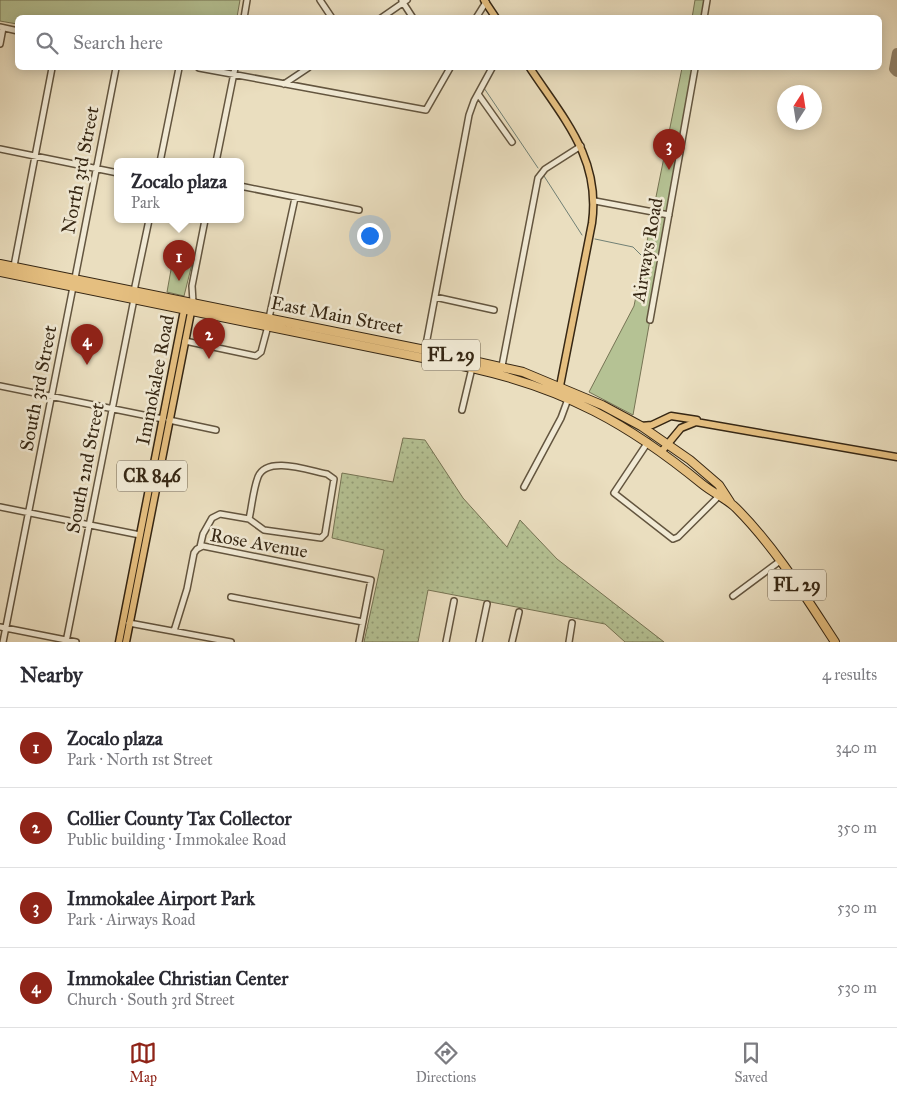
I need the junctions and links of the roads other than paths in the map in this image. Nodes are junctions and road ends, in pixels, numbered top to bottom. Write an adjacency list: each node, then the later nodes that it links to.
1 (247, 0): 6 (street)
2 (320, 0): 7 (street)
3 (707, 0): 12 (street)
4 (404, 1): 8 (street); 9 (street)
5 (485, 1): 10 (street); 11 (main road)
6 (244, 15)
7 (330, 15)
8 (385, 15)
9 (411, 15)
10 (478, 15)
11 (494, 15)
12 (704, 15)
13 (2, 27): 14 (street); 15 (street)
14 (15, 30)
15 (0, 44)
16 (52, 70): 32 (street)
17 (116, 70): 35 (street, North 3rd Street)
18 (179, 70): 33 (street)
19 (210, 70): 26 (street)
20 (234, 70): 26 (street)
21 (305, 70): 27 (street)
22 (448, 70): 27 (street)
23 (491, 70): 28 (street)
24 (531, 70): 30 (main road)
25 (695, 70): 41 (street, Airways Road)
26 (233, 74): 27 (street); 34 (street)
27 (284, 84)
28 (478, 94): 29 (street); 51 (street)
29 (512, 142)
30 (581, 146): 39 (main road); 61 (street)
31 (0, 149): 32 (street)
32 (34, 156): 35 (street); 45 (street)
33 (161, 158)
34 (217, 158)
35 (96, 168): 36 (street); 48 (street, North 3rd Street)
36 (114, 172)
37 (244, 187): 38 (street)
38 (295, 198): 40 (street); 57 (street)
39 (595, 201): 41 (street); 64 (main road)
40 (359, 210)
41 (669, 215): 56 (street, Airways Road)
42 (148, 223): 50 (street)
43 (204, 223): 53 (street)
44 (0, 264): 45 (highway, FL 29)
45 (14, 266): 47 (highway, FL 29)
46 (0, 271): 47 (main road); 49 (highway, FL 29)
47 (38, 271): 48 (highway, FL 29)
48 (75, 278): 49 (highway); 50 (highway, FL 29)
49 (73, 287): 52 (highway, FL 29); 66 (street, South 3rd Street)
50 (134, 291): 53 (highway, FL 29)
51 (435, 297): 55 (street); 59 (street)
52 (134, 299): 54 (highway, FL 29); 68 (street, South 2nd Street)
53 (190, 299): 54 (main road, Immokalee Road / CR 846); 57 (highway, East Main Street / FL 29)
54 (188, 310): 57 (highway, East Main Street / FL 29); 58 (main road, Immokalee Road / CR 846); 60 (main road, Immokalee Road / CR 846)
55 (494, 310)
56 (650, 320)
57 (268, 322): 58 (street); 59 (highway, East Main Street / FL 29)
58 (185, 341): 60 (main road, Immokalee Road / CR 846)
59 (424, 354): 61 (highway, East Main Street / FL 29); 62 (highway, East Main Street / FL 29)
60 (177, 364): 70 (main road, Immokalee Road / CR 846)
61 (502, 366): 64 (highway, East Main Street / FL 29)
62 (472, 368): 65 (highway, East Main Street / FL 29); 69 (street)
63 (0, 386): 66 (street)
64 (560, 386): 65 (highway); 72 (highway, East Main Street / FL 29)
65 (556, 394): 67 (highway, East Main Street / FL 29)
66 (51, 397): 68 (street); 81 (street, South 3rd Street)
67 (568, 399): 74 (highway, East Main Street / FL 29); 78 (street)
68 (111, 409): 70 (street); 83 (street, South 2nd Street)
69 (462, 410)
70 (166, 420): 73 (street); 84 (main road, Immokalee Road / CR 846)
71 (708, 423): 72 (main road); 75 (main road); 77 (main road)
72 (641, 426): 75 (highway, East Main Street / FL 29)
73 (216, 430)
74 (648, 441): 76 (highway, East Main Street / FL 29); 79 (street)
75 (668, 443): 76 (main road); 79 (highway, East Main Street / FL 29)
76 (662, 451): 79 (highway, East Main Street / FL 29)
77 (897, 457)
78 (524, 487)
79 (721, 494): 86 (highway, East Main Street / FL 29)
80 (0, 506): 81 (street)
81 (28, 512): 83 (street); 95 (street, South 3rd Street)
82 (249, 519): 82 (street); 85 (street)
83 (89, 525): 84 (street); 98 (street, South 2nd Street)
84 (143, 536): 92 (main road, Immokalee Road / CR 846)
85 (200, 547): 93 (street, Rose Avenue); 96 (street, Rose Avenue)
86 (780, 561): 87 (street); 110 (highway, East Main Street / FL 29)
87 (733, 596)
88 (230, 597): 93 (street)
89 (454, 601): 106 (street)
90 (487, 604): 107 (street)
91 (519, 612): 108 (street)
92 (126, 622): 96 (street); 101 (main road, Immokalee Road / CR 846); 102 (main road, Immokalee Road / CR 846)
93 (363, 622): 105 (street)
94 (572, 623): 109 (street)
95 (3, 627): 98 (street); 99 (street, South 3rd Street)
96 (174, 631): 97 (street)
97 (193, 635): 103 (street); 104 (street)
98 (66, 641): 100 (street)
99 (3, 642)
100 (76, 642)
101 (119, 642)
102 (126, 642)
103 (189, 642)
104 (231, 642)
105 (359, 642)
106 (446, 642)
107 (479, 642)
108 (512, 642)
109 (569, 642)
110 (834, 642)

